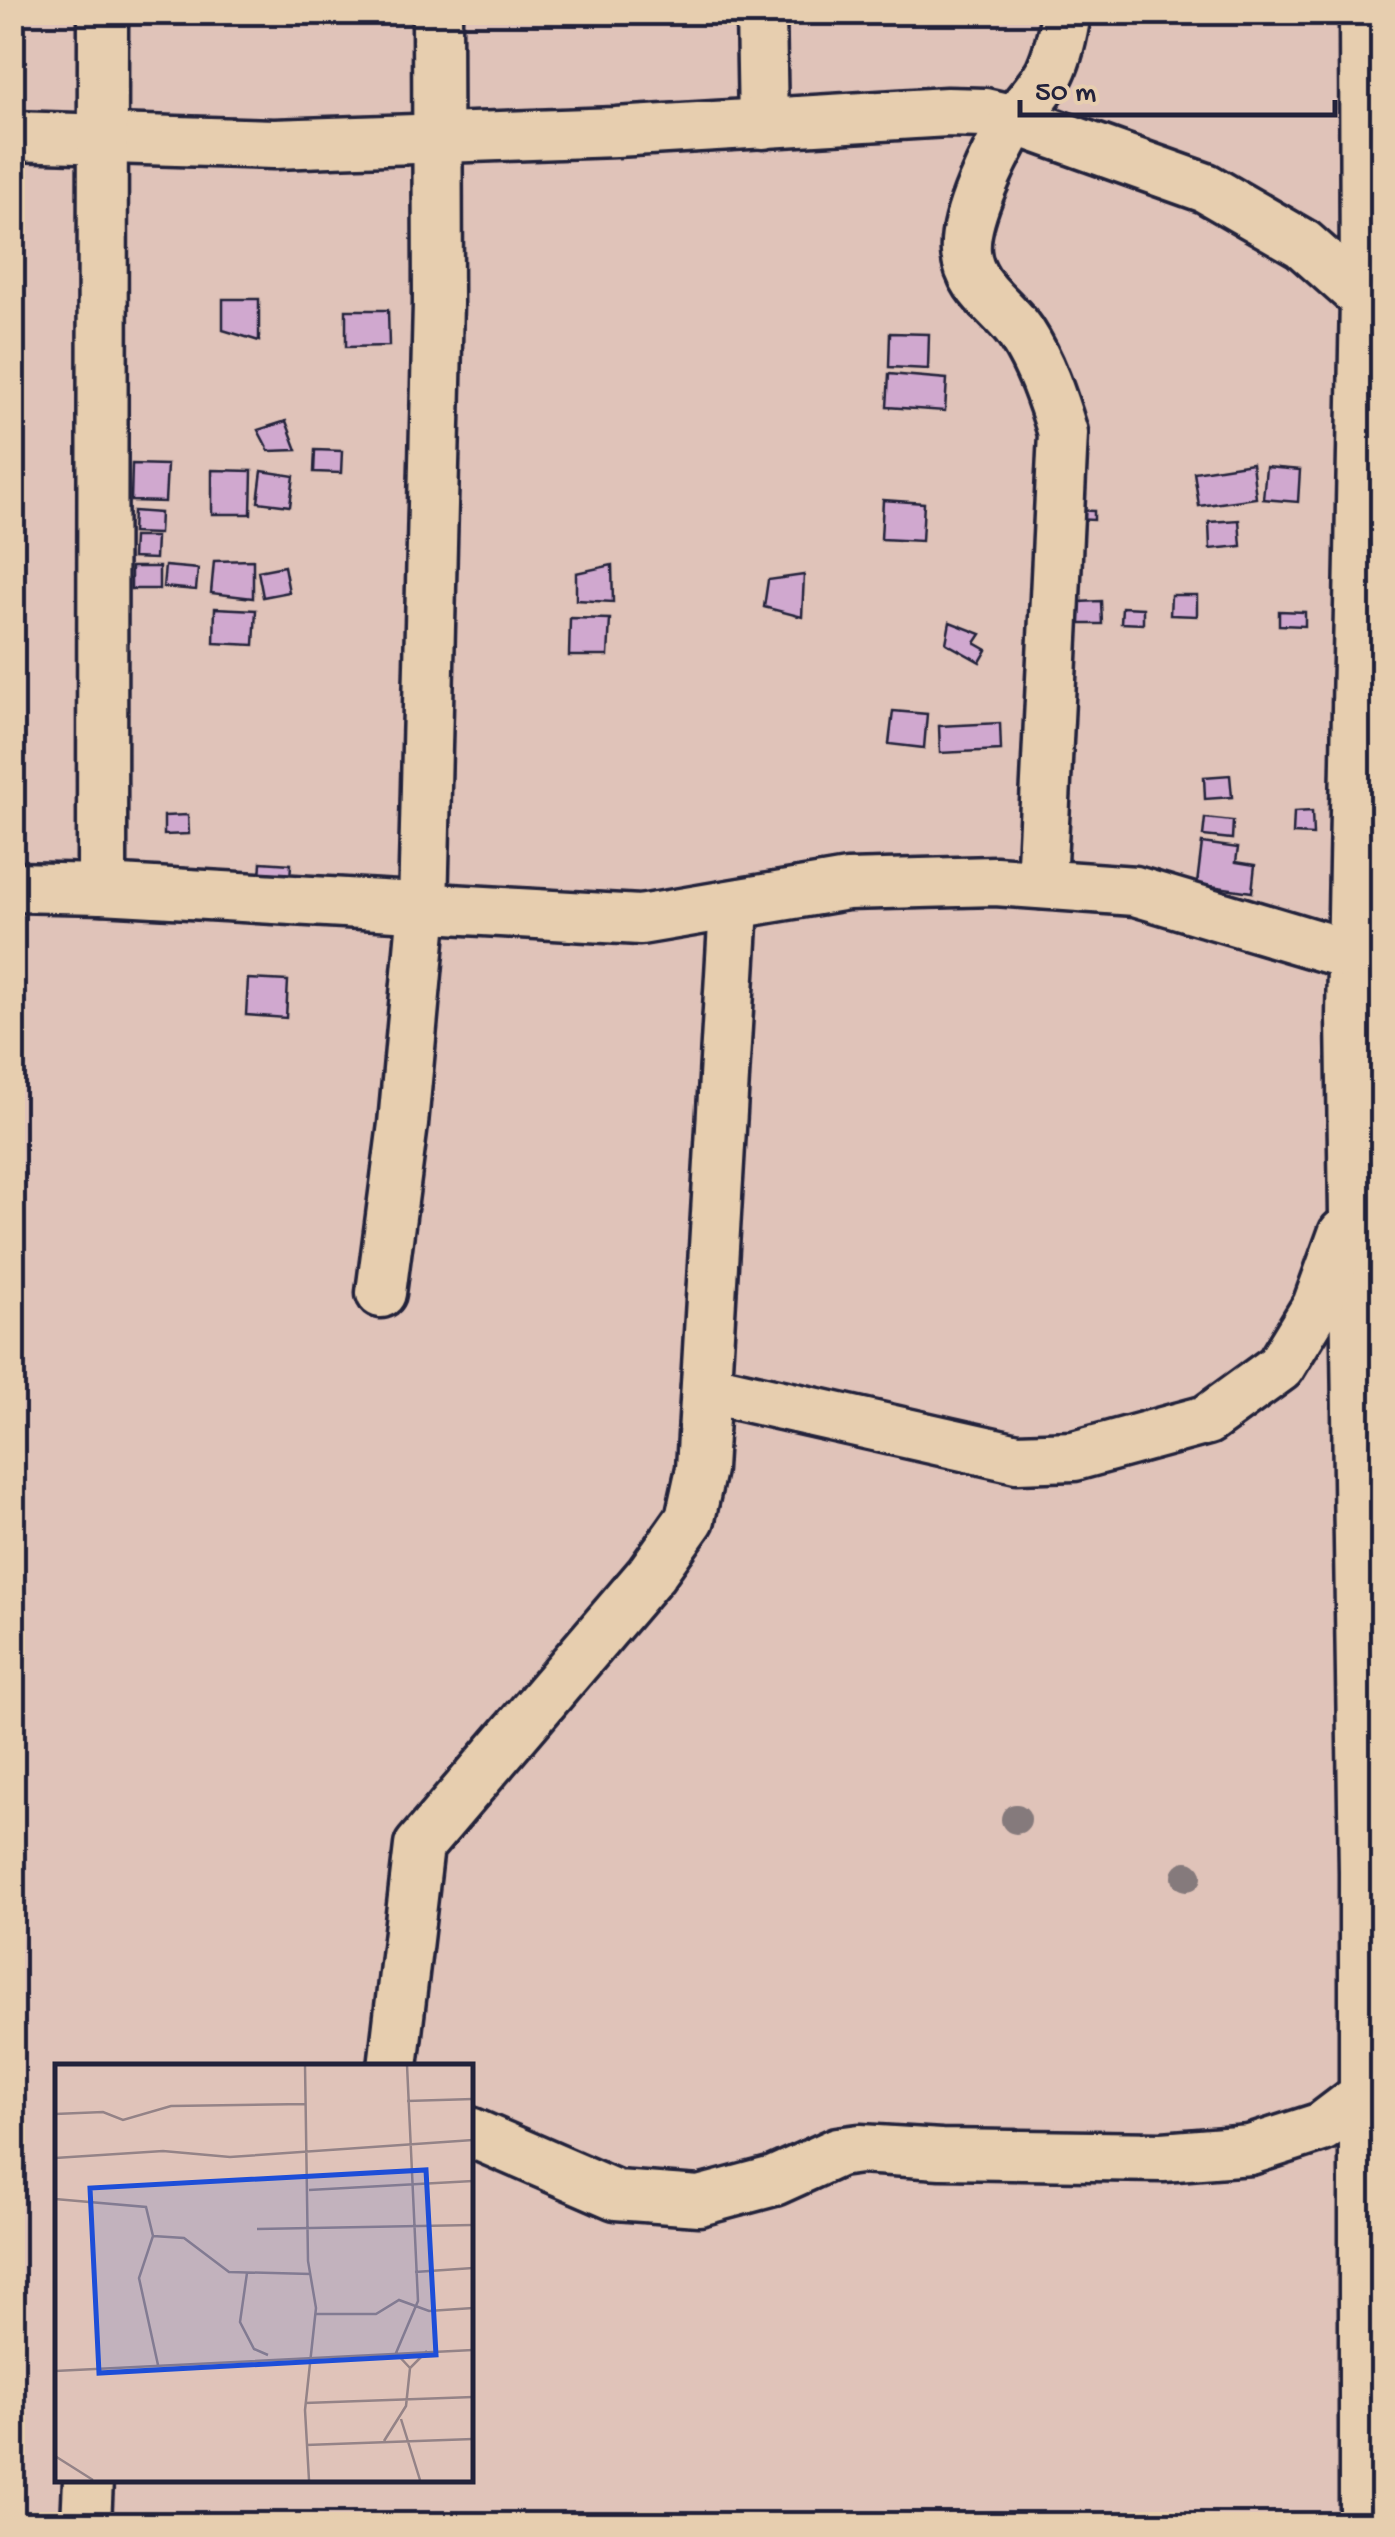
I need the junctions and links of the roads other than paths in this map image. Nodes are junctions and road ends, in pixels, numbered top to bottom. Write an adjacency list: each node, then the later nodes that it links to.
1 (103, 12): 11 (street)
2 (437, 12): 10 (street)
3 (761, 12): 8 (street)
4 (1066, 12): 7 (street)
5 (1364, 12): 6 (street)
6 (1373, 75): 12 (street)
7 (1015, 120): 8 (street); 12 (street); 13 (street)
8 (763, 124): 10 (street)
9 (12, 136): 11 (street)
10 (440, 136): 11 (street); 17 (street)
11 (102, 140): 15 (street)
12 (1374, 290): 18 (street)
13 (1041, 884): 16 (street); 18 (street)
14 (12, 888): 15 (street)
15 (102, 889): 17 (street)
16 (734, 906): 17 (street); 21 (street)
17 (423, 908): 20 (street)
18 (1368, 958): 19 (street)
19 (1354, 1204): 21 (street); 23 (street)
20 (381, 1293)
21 (706, 1388): 22 (street)
22 (392, 2064)
23 (1364, 2094): 24 (street); 27 (street)
24 (472, 2133)
25 (88, 2482): 26 (street)
26 (86, 2524)
27 (1364, 2524)

